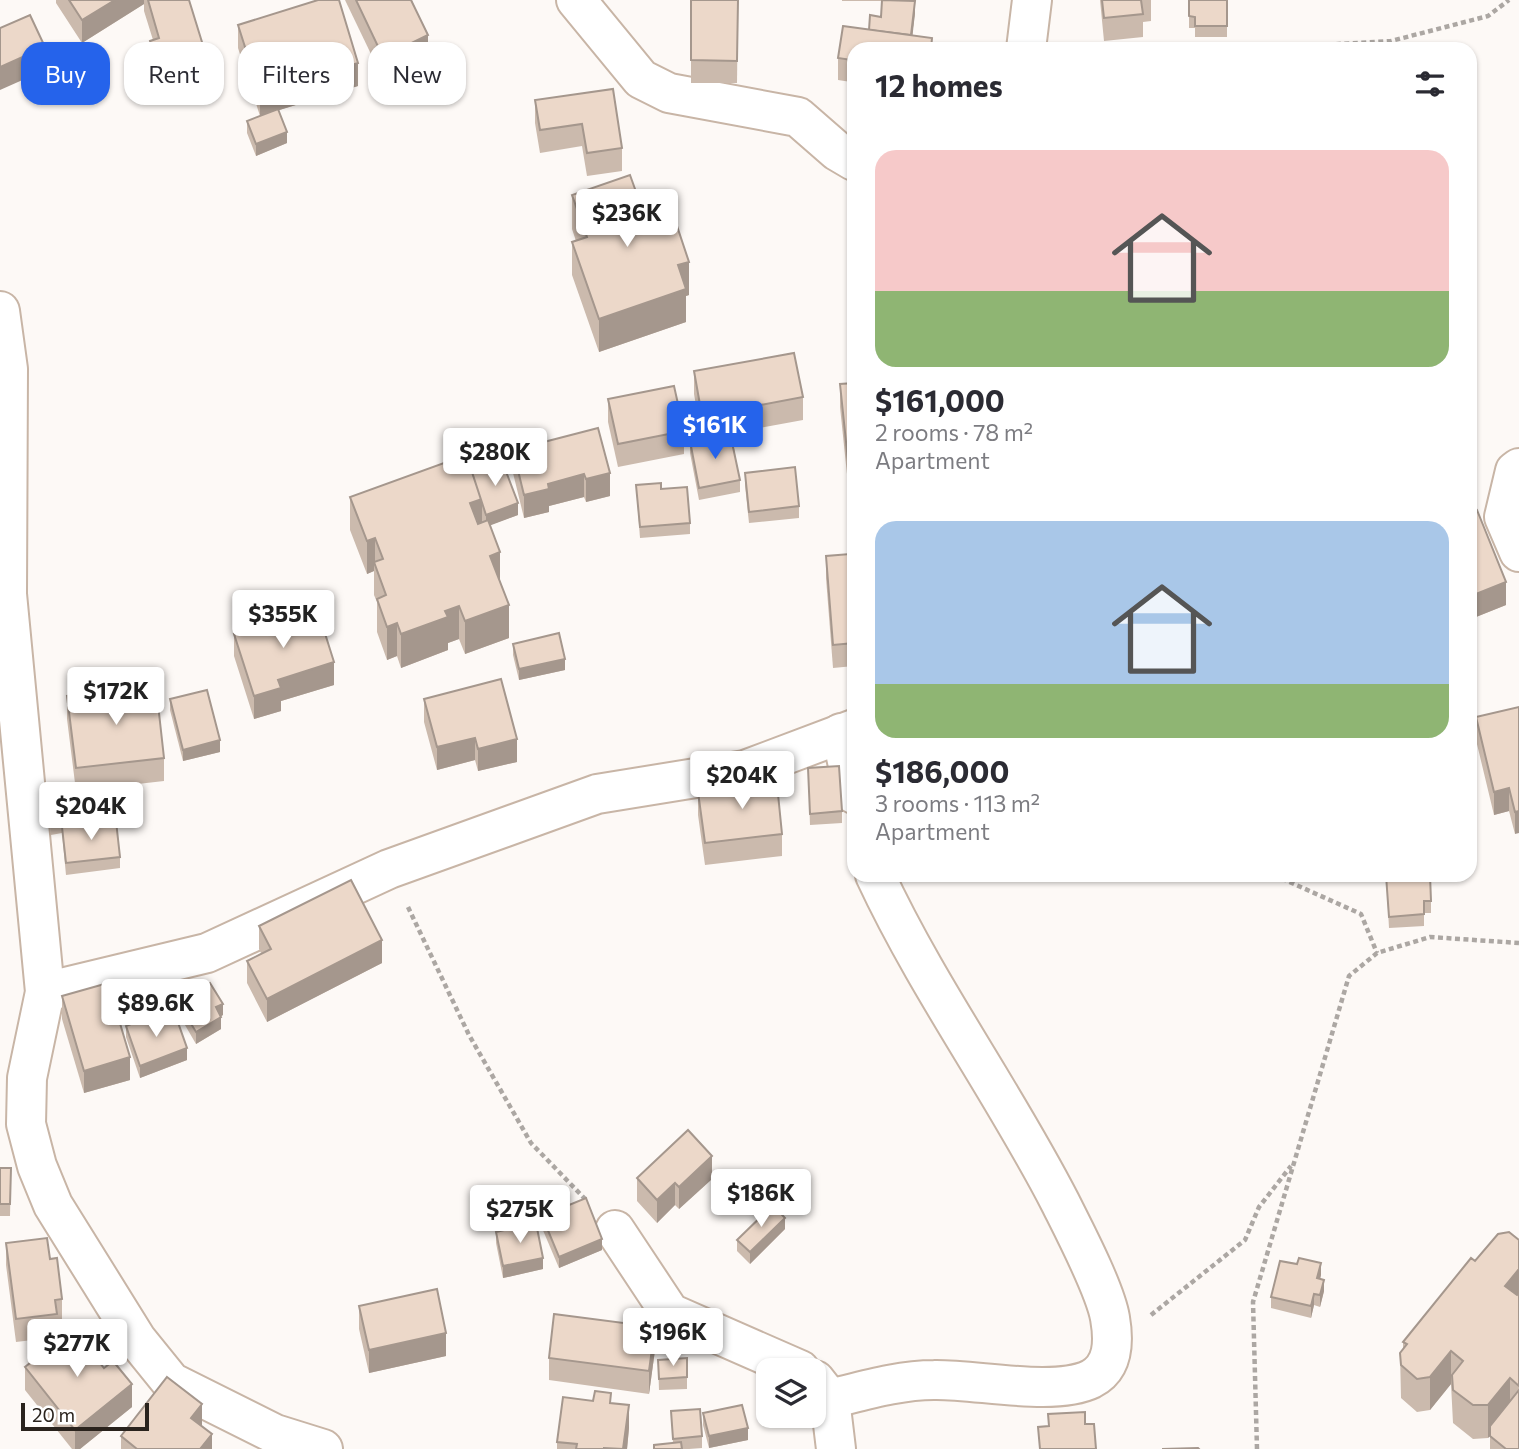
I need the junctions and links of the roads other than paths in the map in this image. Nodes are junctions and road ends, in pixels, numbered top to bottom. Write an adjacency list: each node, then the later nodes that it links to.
1 (576, 0): 4 (street)
2 (1032, 0): 3 (street)
3 (1027, 42)
4 (847, 157)
5 (0, 311): 10 (street)
6 (1519, 468): 7 (street)
7 (1519, 552)
8 (847, 731): 10 (street)
9 (878, 882): 14 (street)
10 (45, 992): 11 (street)
11 (13, 1134): 16 (street)
12 (615, 1230): 13 (street)
13 (773, 1358)
14 (826, 1389)
15 (826, 1406): 17 (street)
16 (323, 1449)
17 (836, 1449)

